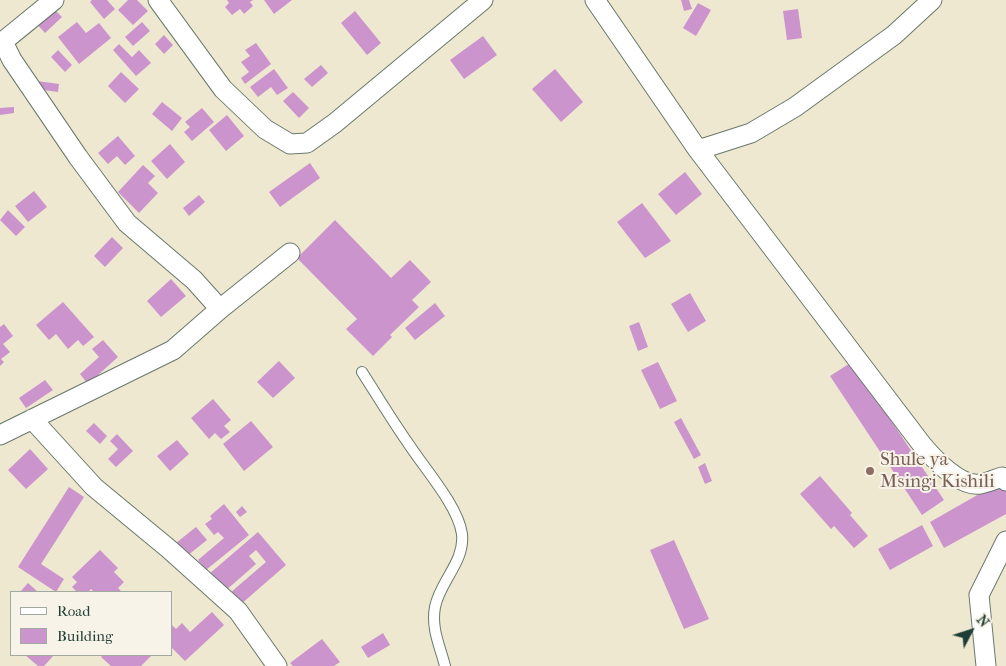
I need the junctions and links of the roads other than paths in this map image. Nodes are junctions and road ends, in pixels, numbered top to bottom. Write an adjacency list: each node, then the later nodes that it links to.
1 (54, 0): 7 (street)
2 (158, 0): 3 (street)
3 (483, 0)
4 (595, 0): 8 (street)
5 (932, 0): 6 (street)
6 (914, 7): 8 (street)
7 (2, 43): 10 (street)
8 (698, 150): 14 (street)
9 (290, 253): 10 (street)
10 (220, 309): 12 (street)
11 (362, 372): 17 (lane)
12 (32, 419): 13 (street); 16 (street)
13 (0, 435)
14 (1006, 481)
15 (1006, 541): 18 (street)
16 (277, 666)
17 (445, 666)
18 (986, 666)

